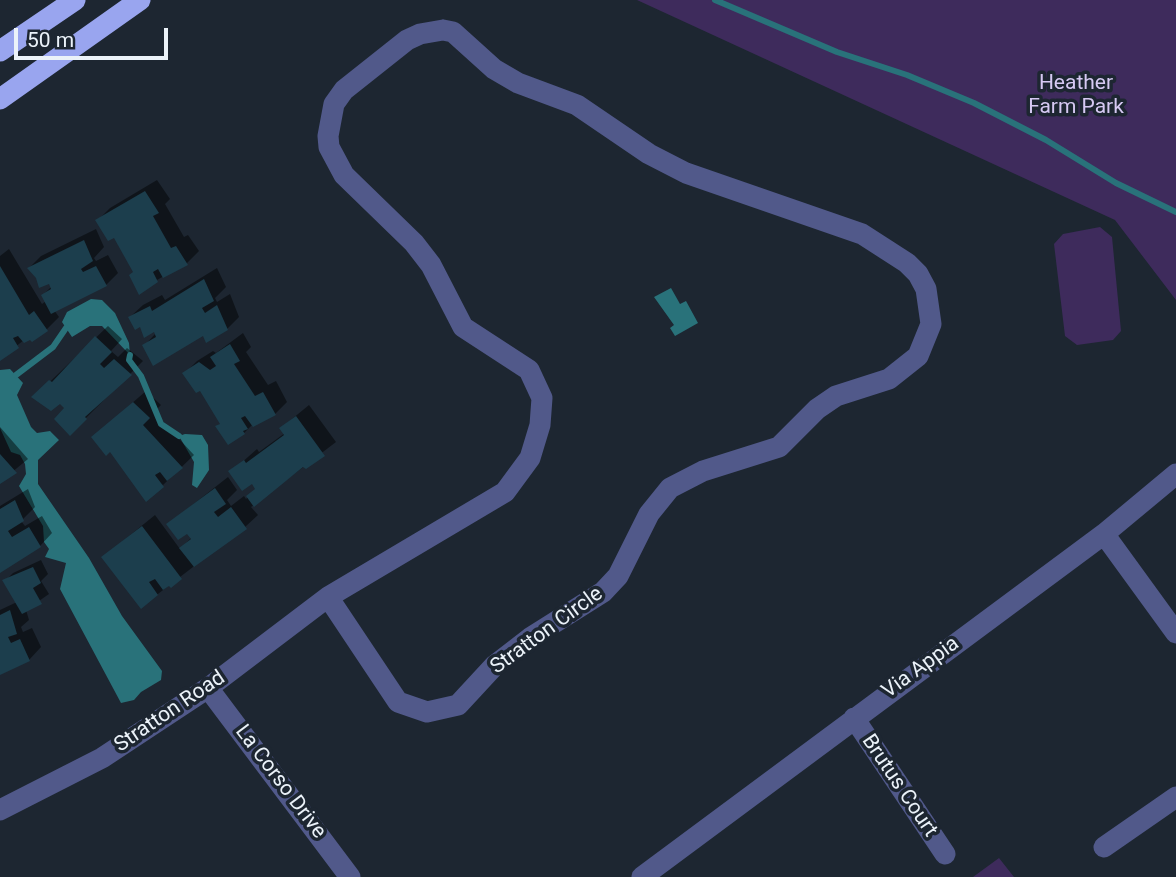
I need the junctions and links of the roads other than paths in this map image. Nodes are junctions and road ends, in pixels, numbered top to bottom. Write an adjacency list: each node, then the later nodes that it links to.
1 (75, 0): 3 (highway)
2 (139, 0): 4 (highway)
3 (0, 51)
4 (0, 99)
5 (1176, 474): 6 (street, Via Appia)
6 (1104, 534): 8 (street); 10 (street, Via Appia)
7 (328, 597): 7 (street, Stratton Circle); 9 (street, Stratton Road)
8 (1176, 633)
9 (208, 688): 12 (street, Stratton Road); 16 (street, La Corso Drive)
10 (854, 718): 14 (street, Brutus Court); 15 (street, Via Appia)
11 (1176, 797): 13 (street)
12 (0, 810)
13 (1104, 847)
14 (945, 853)
15 (649, 875)
16 (350, 877)

